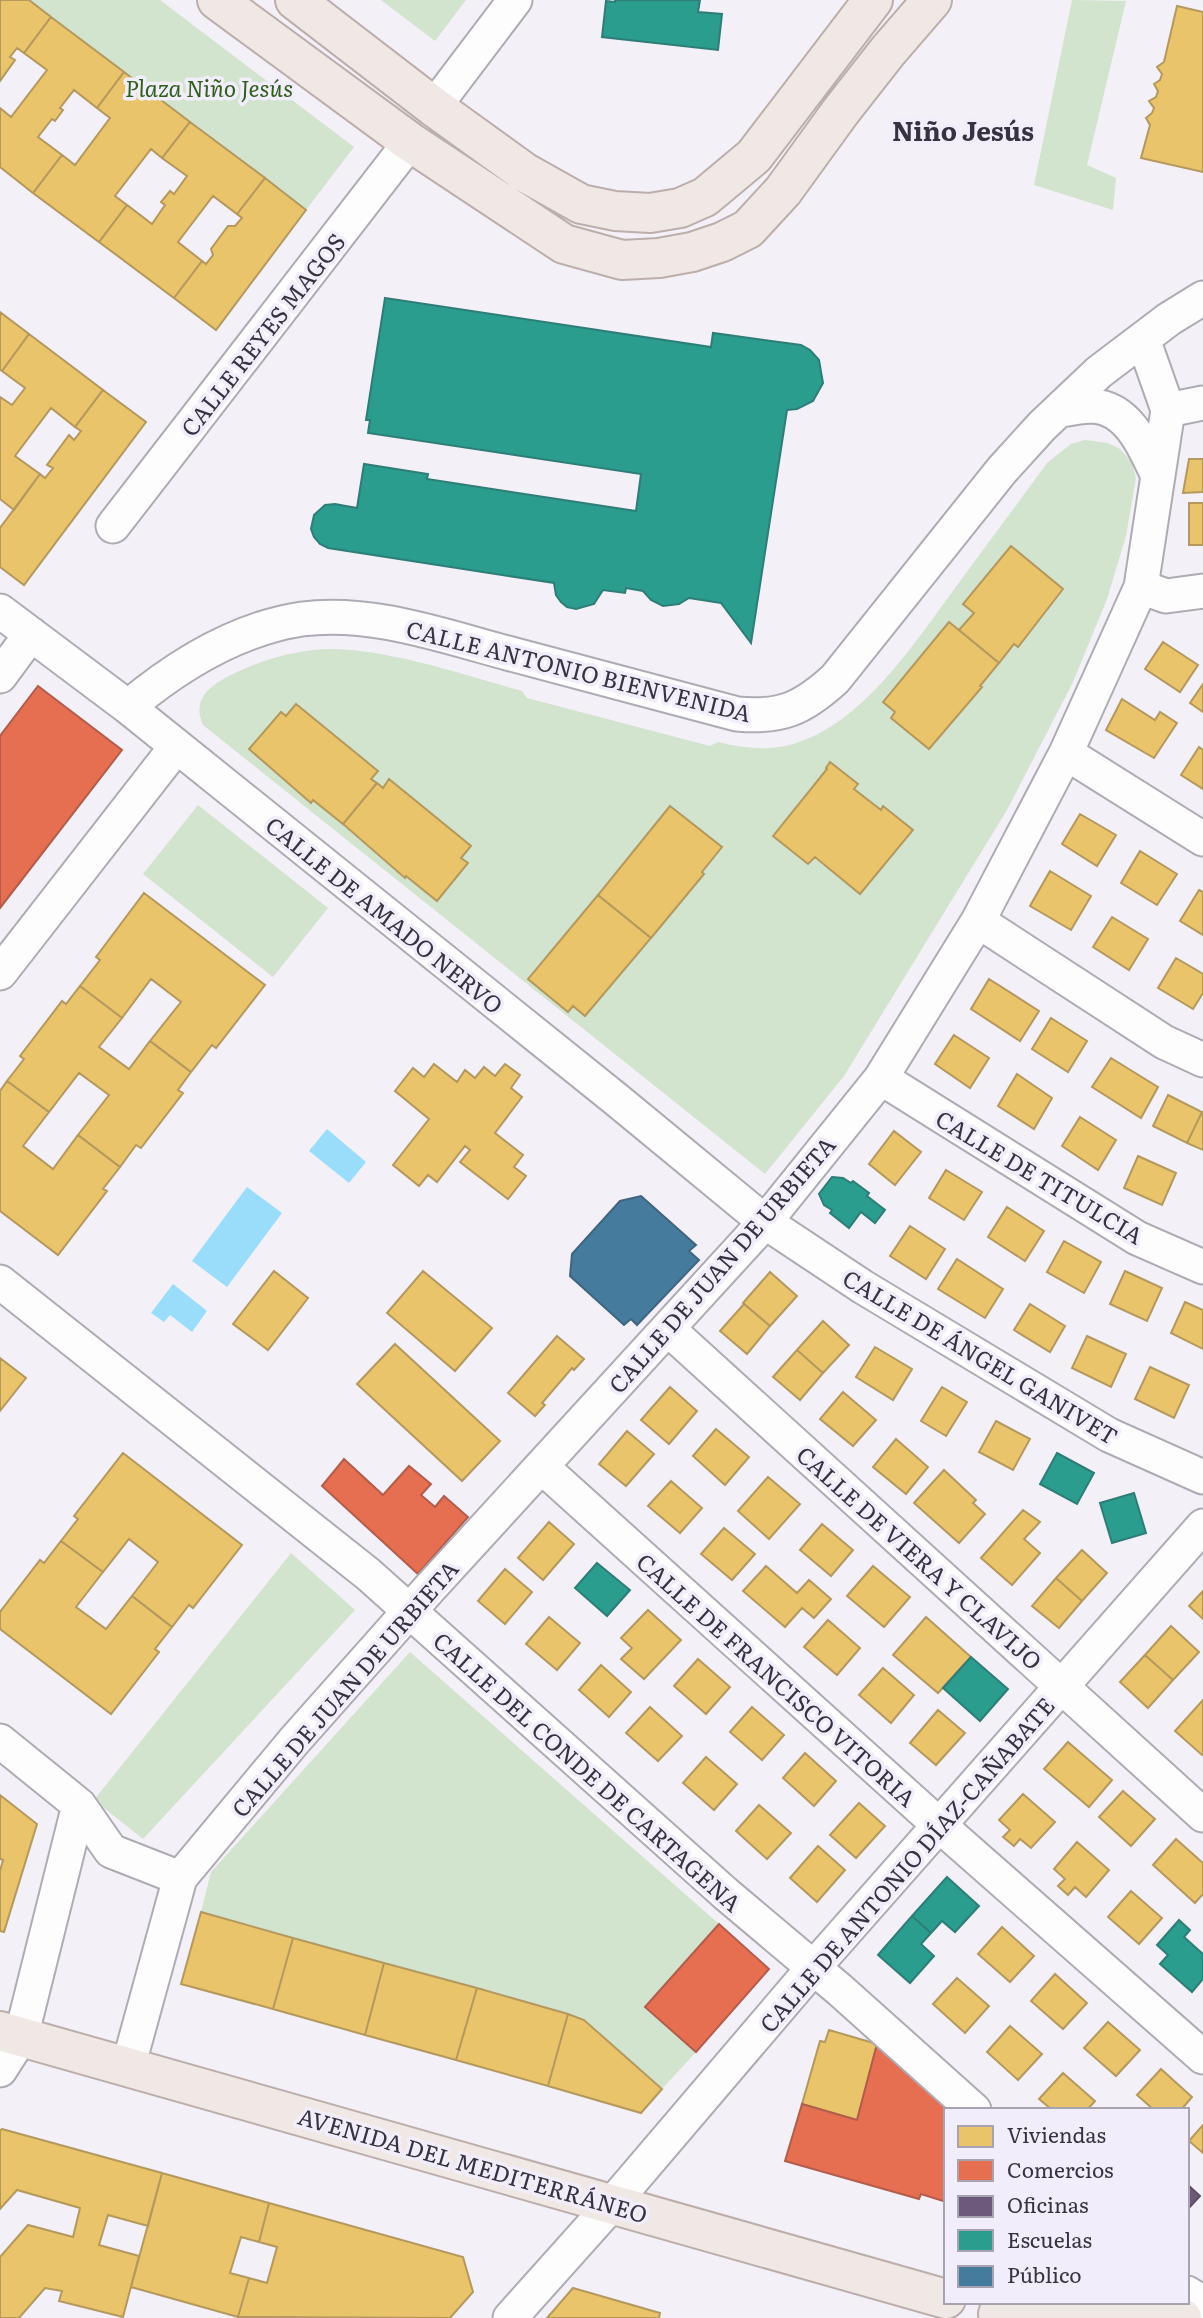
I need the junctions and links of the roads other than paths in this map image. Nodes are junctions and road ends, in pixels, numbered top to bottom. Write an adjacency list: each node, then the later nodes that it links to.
1 (217, 0): 7 (main road)
2 (295, 0): 6 (main road)
3 (515, 0): 6 (street)
4 (873, 0): 6 (main road)
5 (932, 0): 7 (main road)
6 (434, 107)
7 (410, 142): 14 (street, CALLE REYES MAGOS)
8 (1203, 298): 9 (street, CALLE ANTONIO BIENVENIDA)
9 (1143, 339): 11 (street, CALLE ANTONIO BIENVENIDA); 12 (street, CALLE DE JUAN DE URBIETA)
10 (1203, 403): 12 (street)
11 (1059, 410): 13 (street); 21 (street, CALLE ANTONIO BIENVENIDA)
12 (1168, 411): 13 (street, CALLE DE JUAN DE URBIETA)
13 (1158, 476): 16 (street, CALLE DE JUAN DE URBIETA)
14 (113, 526)
15 (1203, 591): 16 (street)
16 (1154, 592): 18 (street); 23 (street, CALLE DE JUAN DE URBIETA)
17 (0, 611): 19 (street, CALLE DE AMADO NERVO)
18 (1203, 619)
19 (31, 634): 20 (street); 21 (street, CALLE DE AMADO NERVO)
20 (0, 676)
21 (128, 708): 22 (street, CALLE DE AMADO NERVO)
22 (176, 747): 26 (street); 29 (street, CALLE DE AMADO NERVO)
23 (1066, 752): 24 (street); 25 (street, CALLE DE JUAN DE URBIETA)
24 (1203, 839)
25 (978, 921): 27 (street); 28 (street, CALLE DE JUAN DE URBIETA)
26 (0, 973)
27 (1203, 1060)
28 (881, 1078): 29 (street, CALLE DE JUAN DE URBIETA); 30 (street, CALLE DE TITULCIA)
29 (765, 1223): 32 (street, CALLE DE JUAN DE URBIETA); 34 (street, CALLE DE ÁNGEL GANIVET)
30 (1203, 1267)
31 (0, 1282): 36 (street, CALLE DEL CONDE DE CARTAGENA)
32 (667, 1329): 33 (street, CALLE DE JUAN DE URBIETA); 37 (street, CALLE DE VIERA Y CLAVIJO)
33 (542, 1467): 36 (street, CALLE DE JUAN DE URBIETA); 41 (street, CALLE DE FRANCISCO VITORIA)
34 (1203, 1477)
35 (1203, 1526): 37 (street, CALLE DE ANTONIO DÍAZ-CAÑABATE)
36 (410, 1611): 42 (street, CALLE DE JUAN DE URBIETA); 43 (street, CALLE DEL CONDE DE CARTAGENA)
37 (1062, 1686): 40 (street, CALLE DE VIERA Y CLAVIJO); 41 (street, CALLE DE ANTONIO DÍAZ-CAÑABATE)
38 (0, 1741): 39 (street)
39 (79, 1805): 42 (street); 44 (street)
40 (1203, 1815)
41 (939, 1825): 43 (street, CALLE DE ANTONIO DÍAZ-CAÑABATE); 45 (street, CALLE DE FRANCISCO VITORIA)
42 (180, 1878): 46 (street, CALLE DE JUAN DE URBIETA)
43 (814, 1967): 48 (street, CALLE DEL CONDE DE CARTAGENA); 49 (street, CALLE DE ANTONIO DÍAZ-CAÑABATE)
44 (10, 2034): 46 (main road, AVENIDA DEL MEDITERRÁNEO); 47 (street)
45 (1203, 2057)
46 (128, 2067): 49 (main road, AVENIDA DEL MEDITERRÁNEO)
47 (0, 2070)
48 (972, 2108)
49 (612, 2204): 50 (main road, AVENIDA DEL MEDITERRÁNEO); 55 (street, CALLE DE ANTONIO DÍAZ-CAÑABATE)
50 (944, 2299)
51 (962, 2304): 54 (main road)
52 (1051, 2304): 54 (main road)
53 (1089, 2304): 56 (main road)
54 (1001, 2316)
55 (510, 2318)
56 (1182, 2318)

